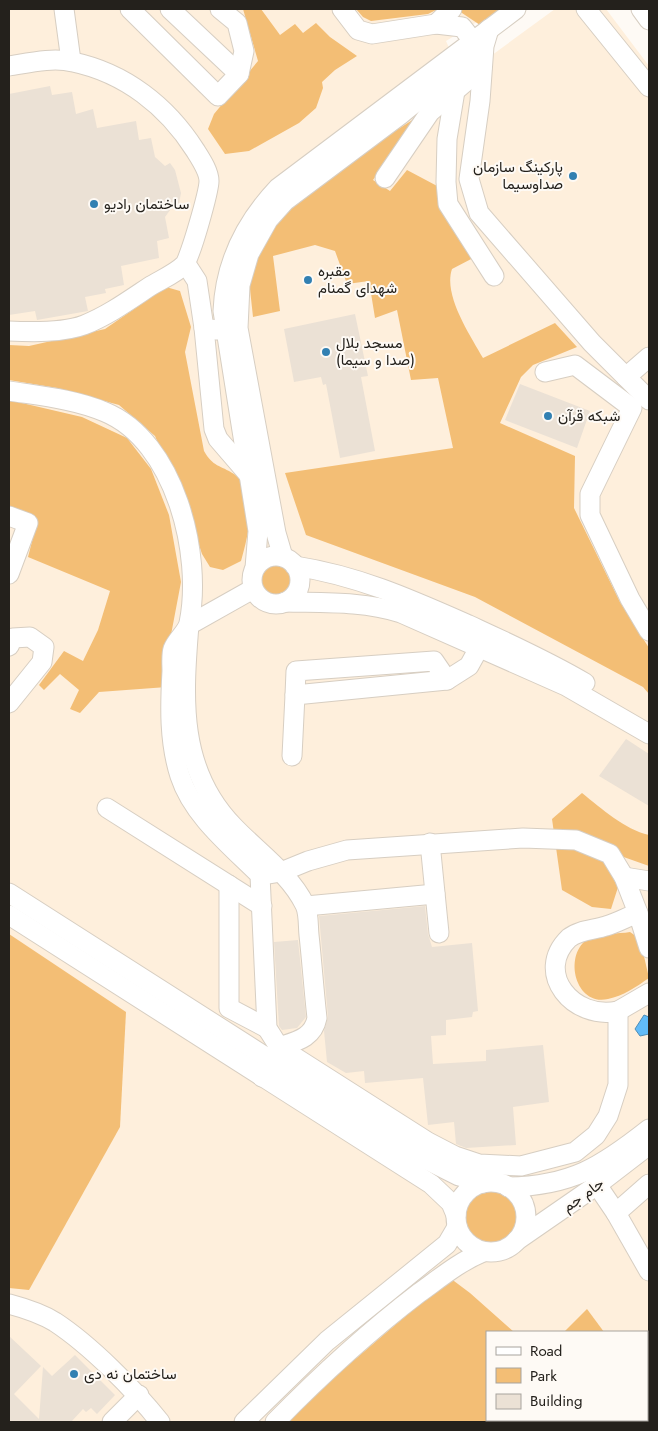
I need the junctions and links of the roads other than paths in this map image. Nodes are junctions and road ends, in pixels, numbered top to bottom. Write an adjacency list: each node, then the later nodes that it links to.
1 (64, 9): 15 (lane)
2 (130, 9): 18 (lane)
3 (170, 9): 18 (lane)
4 (220, 9): 11 (lane)
5 (342, 9): 13 (lane)
6 (452, 9): 13 (lane)
7 (516, 9): 14 (lane)
8 (532, 9): 14 (lane)
9 (586, 9): 20 (lane)
10 (641, 9): 12 (lane)
11 (236, 16): 18 (lane)
12 (649, 20)
13 (436, 24): 14 (lane)
14 (478, 41): 17 (lane); 19 (lane)
15 (71, 61): 16 (lane); 22 (lane)
16 (9, 66)
17 (482, 68): 19 (lane); 29 (lane)
18 (239, 74)
19 (441, 82): 21 (lane); 23 (lane); 25 (lane)
20 (649, 87)
21 (384, 178)
22 (186, 264): 24 (lane); 26 (lane)
23 (494, 276)
24 (204, 328): 25 (lane); 33 (lane)
25 (231, 329): 32 (lane)
26 (9, 331)
27 (649, 357): 29 (lane)
28 (546, 372): 41 (lane)
29 (626, 377): 31 (lane)
30 (9, 392): 40 (lane)
31 (649, 400)
32 (252, 448): 33 (lane); 35 (lane)
33 (249, 475): 36 (lane)
34 (9, 516): 37 (lane)
35 (289, 562): 36 (lane); 39 (lane); 42 (lane)
36 (255, 568): 38 (lane)
37 (9, 574)
38 (253, 589): 39 (lane); 40 (lane)
39 (285, 602): 42 (lane)
40 (189, 624): 44 (lane)
41 (649, 631)
42 (484, 640): 46 (lane); 47 (lane); 48 (lane)
43 (9, 646): 45 (lane)
44 (178, 698): 51 (lane); 52 (lane)
45 (9, 703)
46 (649, 720)
47 (649, 734)
48 (292, 756)
49 (106, 808): 55 (lane)
50 (430, 843): 51 (lane); 53 (lane); 57 (lane)
51 (281, 872): 52 (lane); 59 (lane)
52 (260, 875): 58 (lane)
53 (624, 877): 54 (lane); 60 (lane)
54 (649, 881)
55 (229, 885): 58 (lane); 66 (lane)
56 (9, 893): 67 (lane)
57 (435, 894): 59 (lane); 62 (lane)
58 (262, 906): 66 (lane)
59 (306, 906): 67 (lane)
60 (638, 913): 63 (lane); 65 (lane)
61 (9, 915): 68 (lane)
62 (440, 933)
63 (649, 948)
64 (649, 994): 65 (lane)
65 (618, 1011): 67 (lane)
66 (268, 1028): 67 (lane)
67 (276, 1054): 68 (lane); 72 (lane)
68 (262, 1077): 77 (lane)
69 (649, 1129): 75 (lane, جام جم)
70 (649, 1145): 71 (lane, جام جم)
71 (626, 1164): 73 (lane, جام جم); 74 (lane)
72 (483, 1183): 75 (lane); 77 (lane)
73 (597, 1185): 76 (lane); 78 (lane, جام جم)
74 (647, 1186): 76 (lane)
75 (508, 1187): 78 (lane)
76 (616, 1213): 80 (lane)
77 (457, 1221): 79 (lane); 85 (lane)
78 (516, 1242): 79 (lane)
79 (483, 1252): 86 (lane)
80 (649, 1271)
81 (9, 1304): 82 (lane)
82 (139, 1395): 83 (lane); 84 (lane)
83 (112, 1422)
84 (160, 1422)
85 (244, 1422)
86 (275, 1422)

